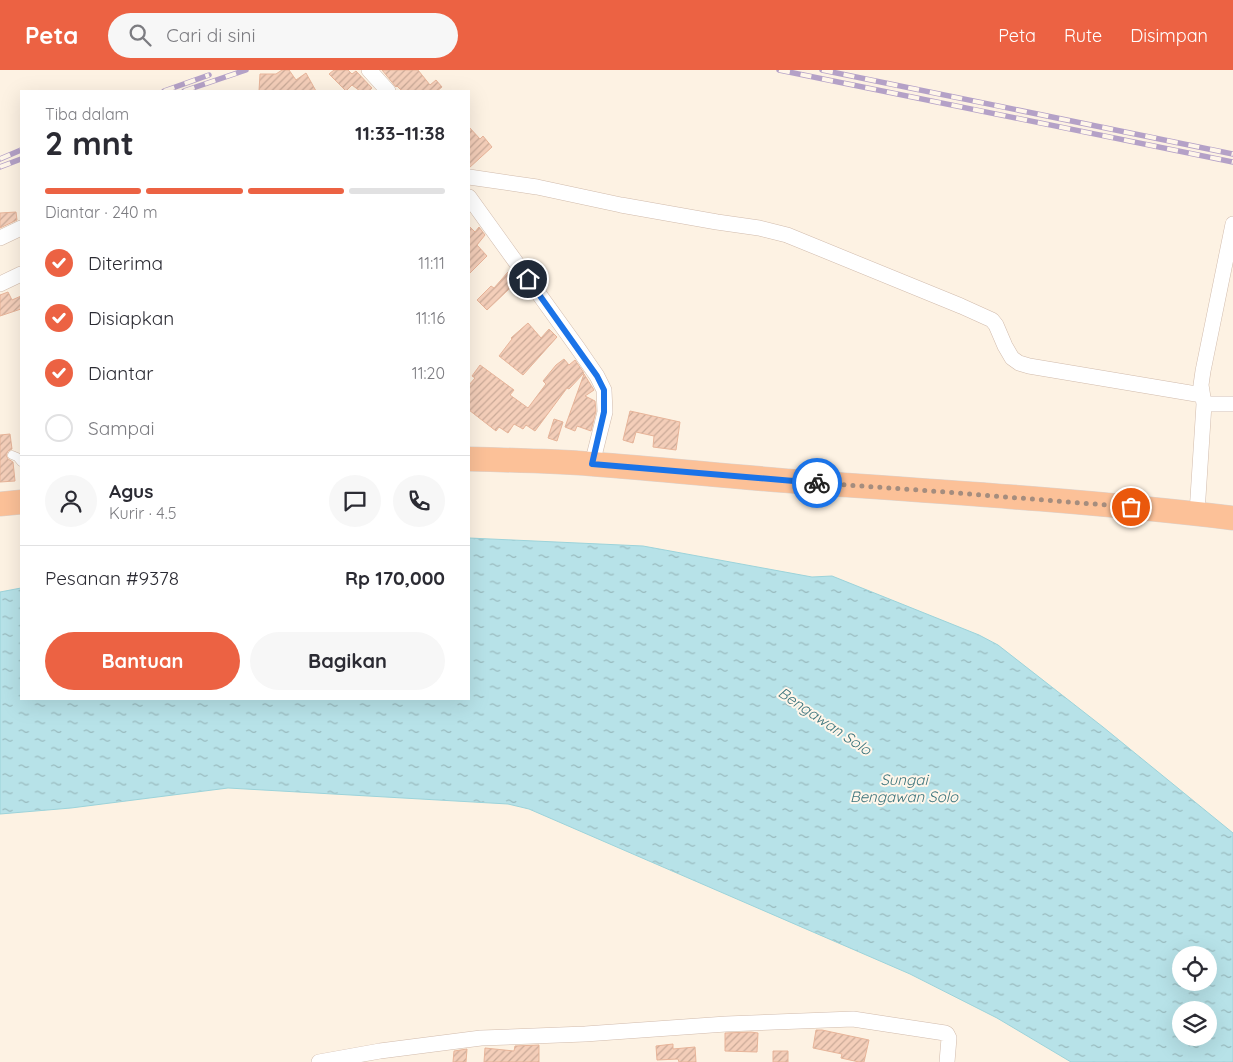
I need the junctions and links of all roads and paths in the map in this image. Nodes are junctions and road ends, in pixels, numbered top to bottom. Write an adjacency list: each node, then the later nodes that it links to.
1 (369, 70): 2 (street)
2 (387, 90)
3 (470, 177): 10 (street)
4 (470, 198): 15 (street)
5 (1233, 224): 10 (street)
6 (20, 228): 7 (street)
7 (0, 238)
8 (20, 274): 9 (street)
9 (0, 284)
10 (1203, 400): 11 (street); 18 (street)
11 (1233, 404)
12 (12, 455): 14 (lane)
13 (470, 459): 15 (highway)
14 (20, 461)
15 (592, 464): 18 (highway)
16 (20, 502): 17 (highway)
17 (0, 504)
18 (1197, 514): 19 (highway)
19 (1233, 518)
20 (319, 1062): 21 (street)
21 (947, 1062)

